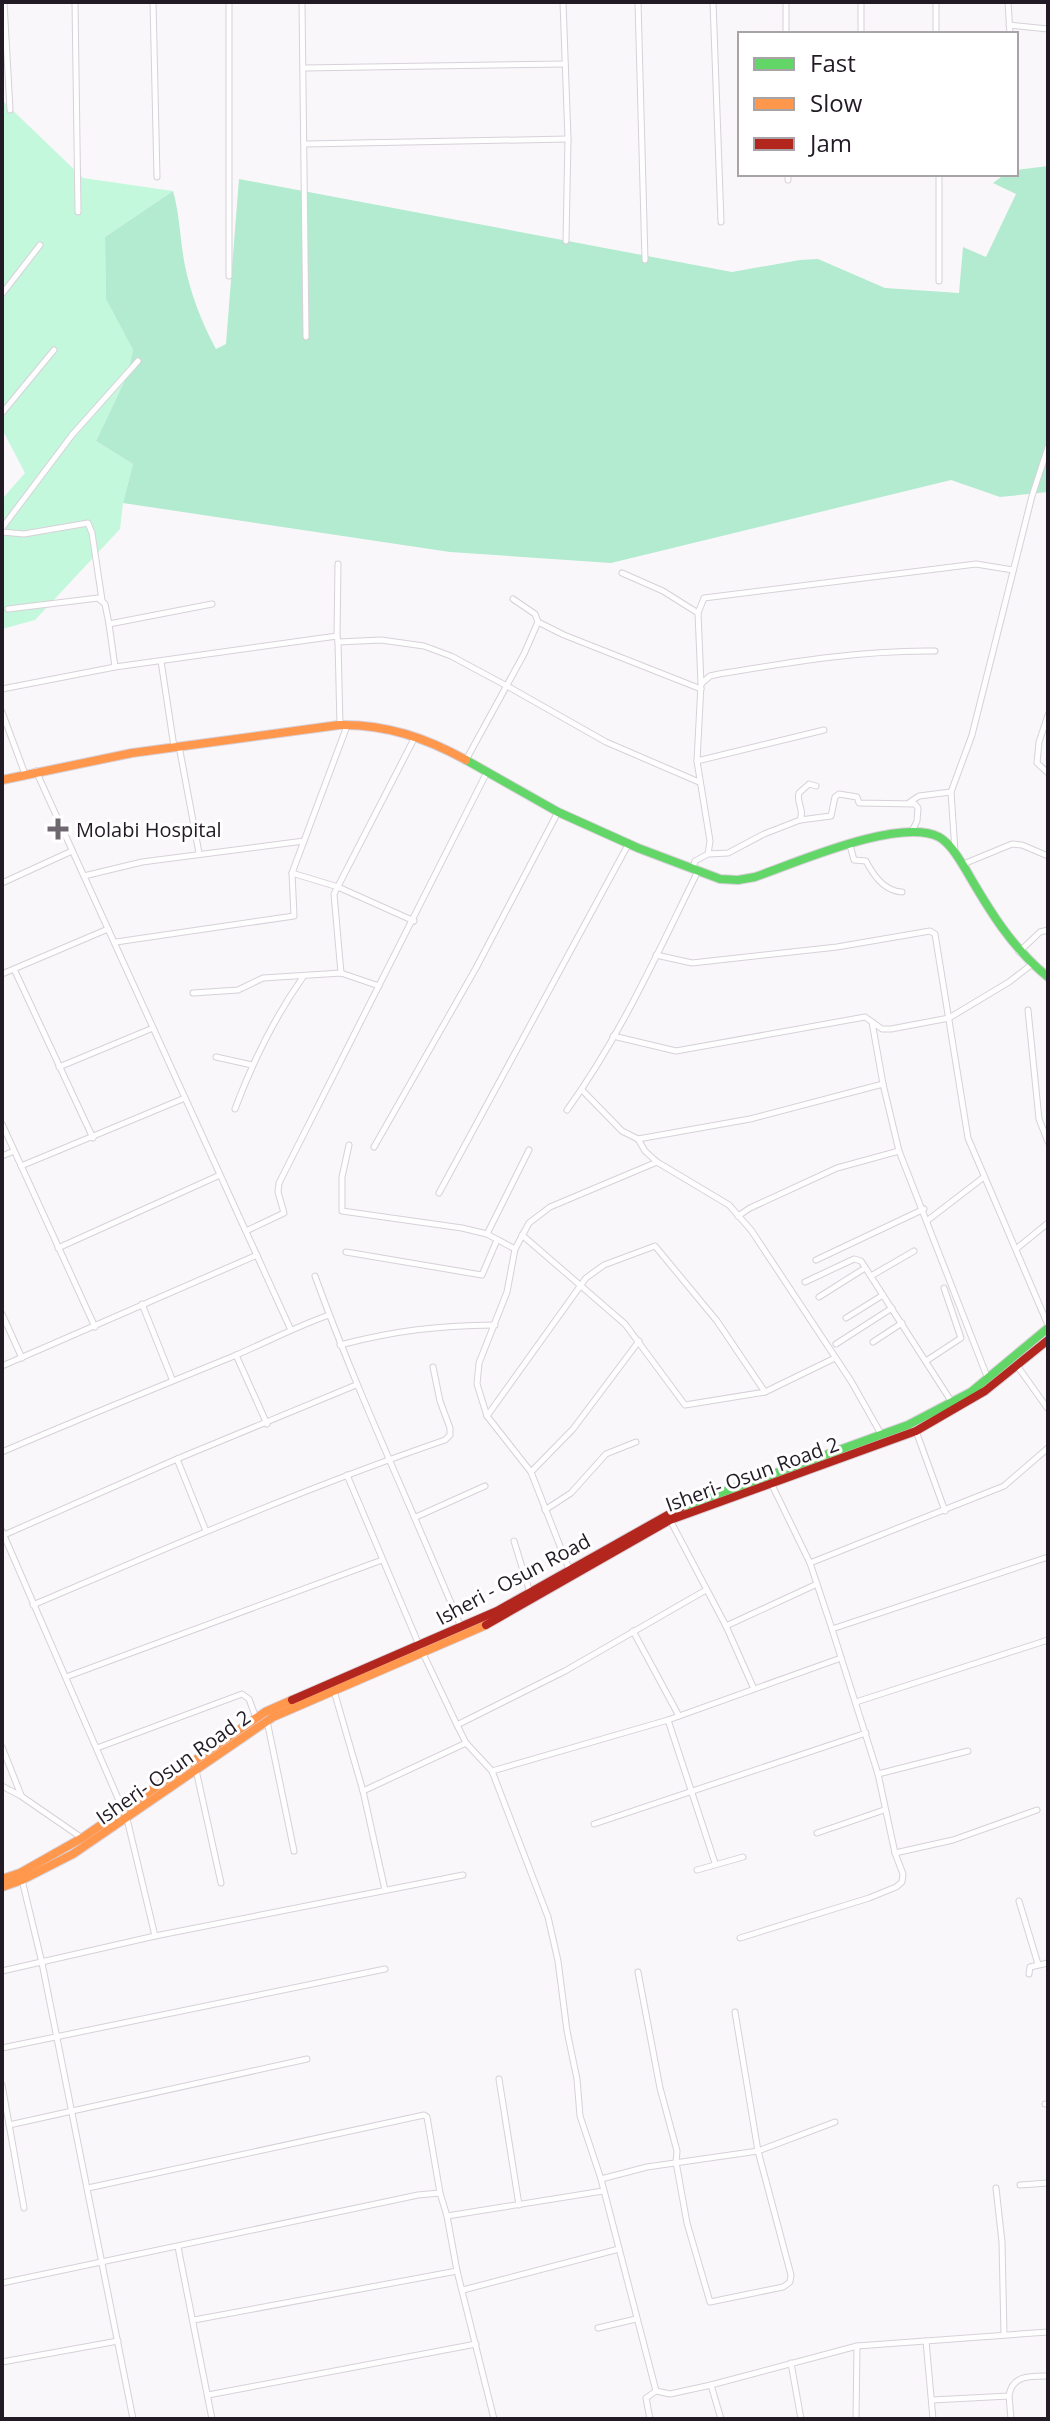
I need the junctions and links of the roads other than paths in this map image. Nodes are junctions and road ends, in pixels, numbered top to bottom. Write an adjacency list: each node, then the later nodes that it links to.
1 (4, 2): 21 (street)
2 (75, 2): 26 (street)
3 (153, 2): 25 (street)
4 (229, 2): 31 (street)
5 (302, 2): 20 (street)
6 (563, 2): 19 (street)
7 (638, 2): 30 (street)
8 (713, 2): 27 (street)
9 (786, 2): 15 (street)
10 (861, 2): 16 (street)
11 (936, 2): 17 (street)
12 (1008, 2): 13 (street)
13 (1009, 25): 14 (street); 18 (street)
14 (1048, 29)
15 (786, 32)
16 (861, 32)
17 (936, 32)
18 (1010, 32)
19 (565, 64): 20 (street); 22 (street)
20 (304, 68): 23 (street)
21 (10, 110)
22 (568, 139): 23 (street); 28 (street)
23 (306, 144): 34 (street)
24 (939, 176): 32 (street)
25 (157, 177)
26 (78, 212)
27 (721, 222)
28 (566, 241)
29 (40, 245): 33 (street)
30 (645, 260)
31 (229, 276)
32 (939, 281)
33 (2, 294)
34 (306, 337)
35 (54, 350): 37 (street)
36 (138, 361): 39 (street)
37 (2, 413)
38 (1048, 447): 41 (street)
39 (2, 530): 44 (street)
40 (338, 564): 50 (street)
41 (1013, 570): 47 (street); 72 (street)
42 (622, 573): 47 (street)
43 (513, 599): 48 (street)
44 (102, 600): 46 (street); 49 (street)
45 (212, 604): 49 (street)
46 (8, 609)
47 (698, 613): 55 (street)
48 (538, 622): 54 (street); 55 (street)
49 (109, 624): 53 (street)
50 (337, 639): 52 (street); 54 (street); 59 (street)
51 (935, 651): 55 (street)
52 (161, 661): 53 (street); 62 (street)
53 (115, 667): 56 (street)
54 (507, 686): 63 (street); 70 (street)
55 (701, 687): 64 (street)
56 (2, 689)
57 (2, 712): 68 (street)
58 (1048, 715): 67 (street)
59 (344, 726): 61 (main road); 62 (main road); 77 (street)
60 (824, 730): 64 (street)
61 (415, 737): 63 (main road); 90 (street)
62 (176, 746): 65 (main road); 82 (street)
63 (466, 760): 66 (main road)
64 (697, 761): 70 (street)
65 (36, 771): 68 (main road); 80 (street)
66 (487, 772): 74 (main road); 92 (street)
67 (1048, 773)
68 (25, 774): 69 (main road)
69 (2, 780)
70 (699, 782): 83 (street)
71 (816, 786): 75 (street)
72 (951, 792): 73 (street); 81 (street)
73 (909, 803): 75 (street); 76 (street)
74 (558, 812): 78 (main road); 124 (street)
75 (800, 820): 83 (street)
76 (912, 831): 79 (main road); 81 (main road)
77 (304, 841): 82 (street); 87 (street)
78 (629, 843): 86 (main road); 133 (street)
79 (850, 845): 86 (main road); 91 (street)
80 (72, 851): 88 (street); 89 (street)
81 (955, 852): 85 (main road)
82 (199, 853): 88 (street)
83 (708, 854): 86 (street)
84 (1048, 856): 85 (street)
85 (961, 865): 96 (main road)
86 (695, 870): 97 (street)
87 (292, 873): 90 (street); 95 (street)
88 (84, 876): 93 (street)
89 (2, 883)
90 (338, 887): 92 (street); 100 (street)
91 (902, 892)
92 (414, 921): 104 (street)
93 (108, 929): 95 (street); 99 (street)
94 (1048, 930): 96 (street)
95 (116, 942): 109 (street)
96 (1019, 952): 98 (main road)
97 (656, 955): 107 (street); 110 (street)
98 (1031, 965): 103 (main road); 107 (street)
99 (14, 969): 101 (street); 113 (street)
100 (341, 973): 102 (street); 104 (street)
101 (2, 974)
102 (304, 976): 105 (street); 112 (street)
103 (1048, 977)
104 (379, 986): 138 (street)
105 (193, 993)
106 (1028, 1010): 122 (street)
107 (949, 1018): 108 (street); 132 (street)
108 (872, 1022): 110 (street); 114 (street)
109 (153, 1028): 113 (street); 116 (street)
110 (613, 1036): 115 (street)
111 (216, 1057): 112 (street)
112 (252, 1065): 117 (street)
113 (59, 1067): 120 (street)
114 (883, 1084): 121 (street); 127 (street)
115 (582, 1090): 118 (street); 121 (street)
116 (185, 1098): 120 (street); 131 (street)
117 (235, 1109)
118 (567, 1110)
119 (2, 1124): 126 (street)
120 (93, 1138): 130 (street)
121 (638, 1139): 129 (street)
122 (1048, 1142)
123 (349, 1145): 139 (street)
124 (374, 1147)
125 (529, 1150): 139 (street)
126 (14, 1151): 128 (street); 130 (street)
127 (899, 1151): 134 (street); 135 (street)
128 (2, 1156)
129 (657, 1162): 135 (street); 140 (street)
130 (21, 1166): 142 (street)
131 (220, 1175): 138 (street); 142 (street)
132 (984, 1177): 136 (street); 144 (street)
133 (439, 1193)
134 (924, 1209): 136 (street); 148 (street)
135 (738, 1216): 174 (street)
136 (928, 1220): 180 (street)
137 (1048, 1223): 144 (street)
138 (246, 1231): 147 (street)
139 (487, 1234): 141 (street)
140 (522, 1235): 143 (street); 153 (street)
141 (497, 1240): 143 (street); 146 (street)
142 (58, 1248): 164 (street)
143 (515, 1249): 163 (street)
144 (1016, 1249): 165 (street)
145 (914, 1251): 151 (street)
146 (346, 1252)
147 (257, 1255): 157 (street); 166 (street)
148 (816, 1260)
149 (865, 1268): 151 (street); 152 (street); 156 (street)
150 (315, 1276): 160 (street)
151 (871, 1276): 155 (street)
152 (805, 1282)
153 (581, 1286): 168 (street); 182 (street); 185 (street)
154 (944, 1288): 175 (street)
155 (883, 1295): 158 (street); 161 (street)
156 (819, 1297)
157 (142, 1304): 164 (street); 179 (street)
158 (892, 1308): 162 (street); 170 (street)
159 (2, 1314): 173 (street)
160 (329, 1315): 166 (street); 171 (street)
161 (846, 1318)
162 (902, 1323): 169 (street); 175 (street)
163 (495, 1325): 171 (street); 185 (street)
164 (95, 1327): 173 (street)
165 (1048, 1327): 180 (main road, Isheri - Osun Road)
166 (290, 1328): 172 (street)
167 (1048, 1340): 178 (main road, Isheri- Osun Road 2)
168 (639, 1341): 182 (street); 194 (street)
169 (873, 1342)
170 (836, 1344)
171 (340, 1345): 181 (street)
172 (236, 1355): 179 (street); 186 (street)
173 (22, 1358): 176 (street)
174 (835, 1358): 182 (street); 188 (street)
175 (926, 1361): 183 (street)
176 (2, 1366)
177 (433, 1367): 192 (street)
178 (1018, 1367): 184 (street); 187 (main road, Isheri- Osun Road 2)
179 (172, 1379): 191 (street)
180 (989, 1380): 183 (main road, Isheri - Osun Road)
181 (356, 1385): 186 (street); 192 (street)
182 (765, 1392)
183 (953, 1404): 188 (main road, Isheri - Osun Road)
184 (1048, 1409)
185 (487, 1416): 194 (street)
186 (267, 1424): 193 (street)
187 (916, 1431): 196 (main road, Isheri- Osun Road 2); 199 (street)
188 (881, 1434): 201 (main road, Isheri - Osun Road)
189 (636, 1442): 198 (street)
190 (1048, 1448): 199 (street)
191 (2, 1452)
192 (390, 1458): 195 (street); 200 (street)
193 (177, 1459): 202 (street); 203 (street)
194 (531, 1472): 198 (street)
195 (347, 1475): 202 (street); 206 (street)
196 (771, 1482): 201 (main road, Isheri- Osun Road 2); 207 (street)
197 (485, 1486): 200 (street)
198 (545, 1510): 208 (street)
199 (945, 1511): 207 (street)
200 (416, 1517): 214 (street)
201 (668, 1517): 208 (main road, Isheri - Osun Road); 210 (street); 218 (main road, Isheri- Osun Road 2)
202 (206, 1531): 212 (street)
203 (3, 1533): 212 (street)
204 (514, 1541): 211 (street)
205 (1048, 1557): 215 (street)
206 (382, 1560): 218 (street); 220 (street)
207 (810, 1563): 209 (street)
208 (569, 1569): 211 (main road, Isheri - Osun Road)
209 (817, 1584): 213 (street); 215 (street)
210 (706, 1590): 213 (street); 216 (street)
211 (530, 1593): 214 (main road, Isheri - Osun Road)
212 (33, 1605): 220 (street)
213 (726, 1626): 221 (street)
214 (461, 1627): 218 (main road, Isheri - Osun Road)
215 (832, 1629): 219 (street)
216 (633, 1631): 224 (street); 228 (street)
217 (1048, 1640): 223 (street)
218 (420, 1649): 222 (main road, Isheri- Osun Road 2); 225 (main road, Isheri - Osun Road); 228 (street)
219 (841, 1658): 221 (street); 223 (street)
220 (66, 1677): 232 (street)
221 (754, 1689): 224 (street)
222 (334, 1691): 227 (main road, Isheri- Osun Road 2); 238 (street)
223 (856, 1702): 229 (street)
224 (679, 1716): 226 (street)
225 (256, 1718): 232 (street); 245 (main road, Isheri - Osun Road)
226 (668, 1720): 235 (street); 239 (street)
227 (267, 1721): 234 (main road, Isheri- Osun Road 2); 249 (street)
228 (457, 1725): 230 (street)
229 (866, 1733): 236 (street); 239 (street)
230 (466, 1743): 235 (street); 238 (street)
231 (2, 1747): 241 (street)
232 (97, 1748): 245 (street)
233 (968, 1751): 236 (street)
234 (196, 1770): 245 (main road, Isheri- Osun Road 2); 257 (street)
235 (492, 1771): 281 (street)
236 (878, 1774): 243 (street)
237 (2, 1786): 240 (street)
238 (363, 1791): 259 (street)
239 (692, 1791): 246 (street); 252 (street)
240 (13, 1792): 241 (street); 242 (street)
241 (21, 1796): 248 (street)
242 (3, 1797)
243 (885, 1809): 247 (street); 250 (street)
244 (1037, 1810): 250 (street)
245 (125, 1815): 248 (main road, Isheri - Osun Road); 256 (main road, Isheri- Osun Road 2); 261 (street)
246 (594, 1824)
247 (817, 1833)
248 (82, 1838): 255 (main road, Isheri - Osun Road)
249 (294, 1851)
250 (895, 1853): 262 (street)
251 (743, 1857): 252 (street)
252 (715, 1863): 253 (street)
253 (697, 1870)
254 (463, 1875): 259 (street)
255 (2, 1879)
256 (22, 1880): 258 (main road, Isheri- Osun Road 2); 263 (street)
257 (221, 1883)
258 (2, 1887)
259 (385, 1890): 261 (street)
260 (1019, 1901): 265 (street)
261 (155, 1936): 263 (street)
262 (740, 1938)
263 (42, 1963): 267 (street); 271 (street)
264 (1048, 1963): 265 (street)
265 (1038, 1964): 269 (street)
266 (385, 1969): 271 (street)
267 (2, 1971)
268 (638, 1972): 280 (street)
269 (1029, 1974)
270 (735, 2012): 279 (street)
271 (57, 2036): 272 (street); 276 (street)
272 (2, 2048)
273 (307, 2059): 276 (street)
274 (499, 2079): 288 (street)
275 (2, 2085): 278 (street)
276 (72, 2111): 278 (street); 284 (street)
277 (835, 2122): 279 (street)
278 (9, 2125): 289 (street)
279 (758, 2151): 280 (street); 280 (street)
280 (676, 2162): 281 (street)
281 (601, 2179): 286 (street)
282 (1048, 2183): 283 (street)
283 (1020, 2185)
284 (88, 2188): 287 (street); 293 (street)
285 (996, 2188): 301 (street)
286 (604, 2191): 288 (street); 292 (street)
287 (440, 2193): 290 (street); 291 (street)
288 (519, 2205): 290 (street)
289 (24, 2208)
290 (447, 2216): 294 (street)
291 (178, 2247): 293 (street); 298 (street)
292 (619, 2249): 296 (street); 297 (street)
293 (103, 2263): 295 (street); 302 (street)
294 (457, 2271): 296 (street); 298 (street)
295 (2, 2283)
296 (463, 2290): 304 (street)
297 (636, 2319): 299 (street); 310 (street)
298 (194, 2320): 311 (street)
299 (598, 2328)
300 (1048, 2332): 301 (street)
301 (1004, 2335): 303 (street)
302 (118, 2341): 306 (street); 314 (street)
303 (926, 2341): 305 (street); 313 (street)
304 (476, 2344): 311 (street); 317 (street)
305 (857, 2346): 307 (street); 321 (street)
306 (2, 2362)
307 (791, 2363): 309 (street); 320 (street)
308 (1048, 2376): 312 (street)
309 (711, 2385): 310 (street); 319 (street)
310 (656, 2391): 318 (street)
311 (208, 2395): 316 (street)
312 (1009, 2396): 313 (street); 323 (street)
313 (932, 2400): 322 (street)
314 (133, 2418): 315 (street)
315 (125, 2419)
316 (212, 2419)
317 (494, 2419)
318 (650, 2419)
319 (721, 2419)
320 (801, 2419)
321 (856, 2419)
322 (933, 2419)
323 (1011, 2419)

